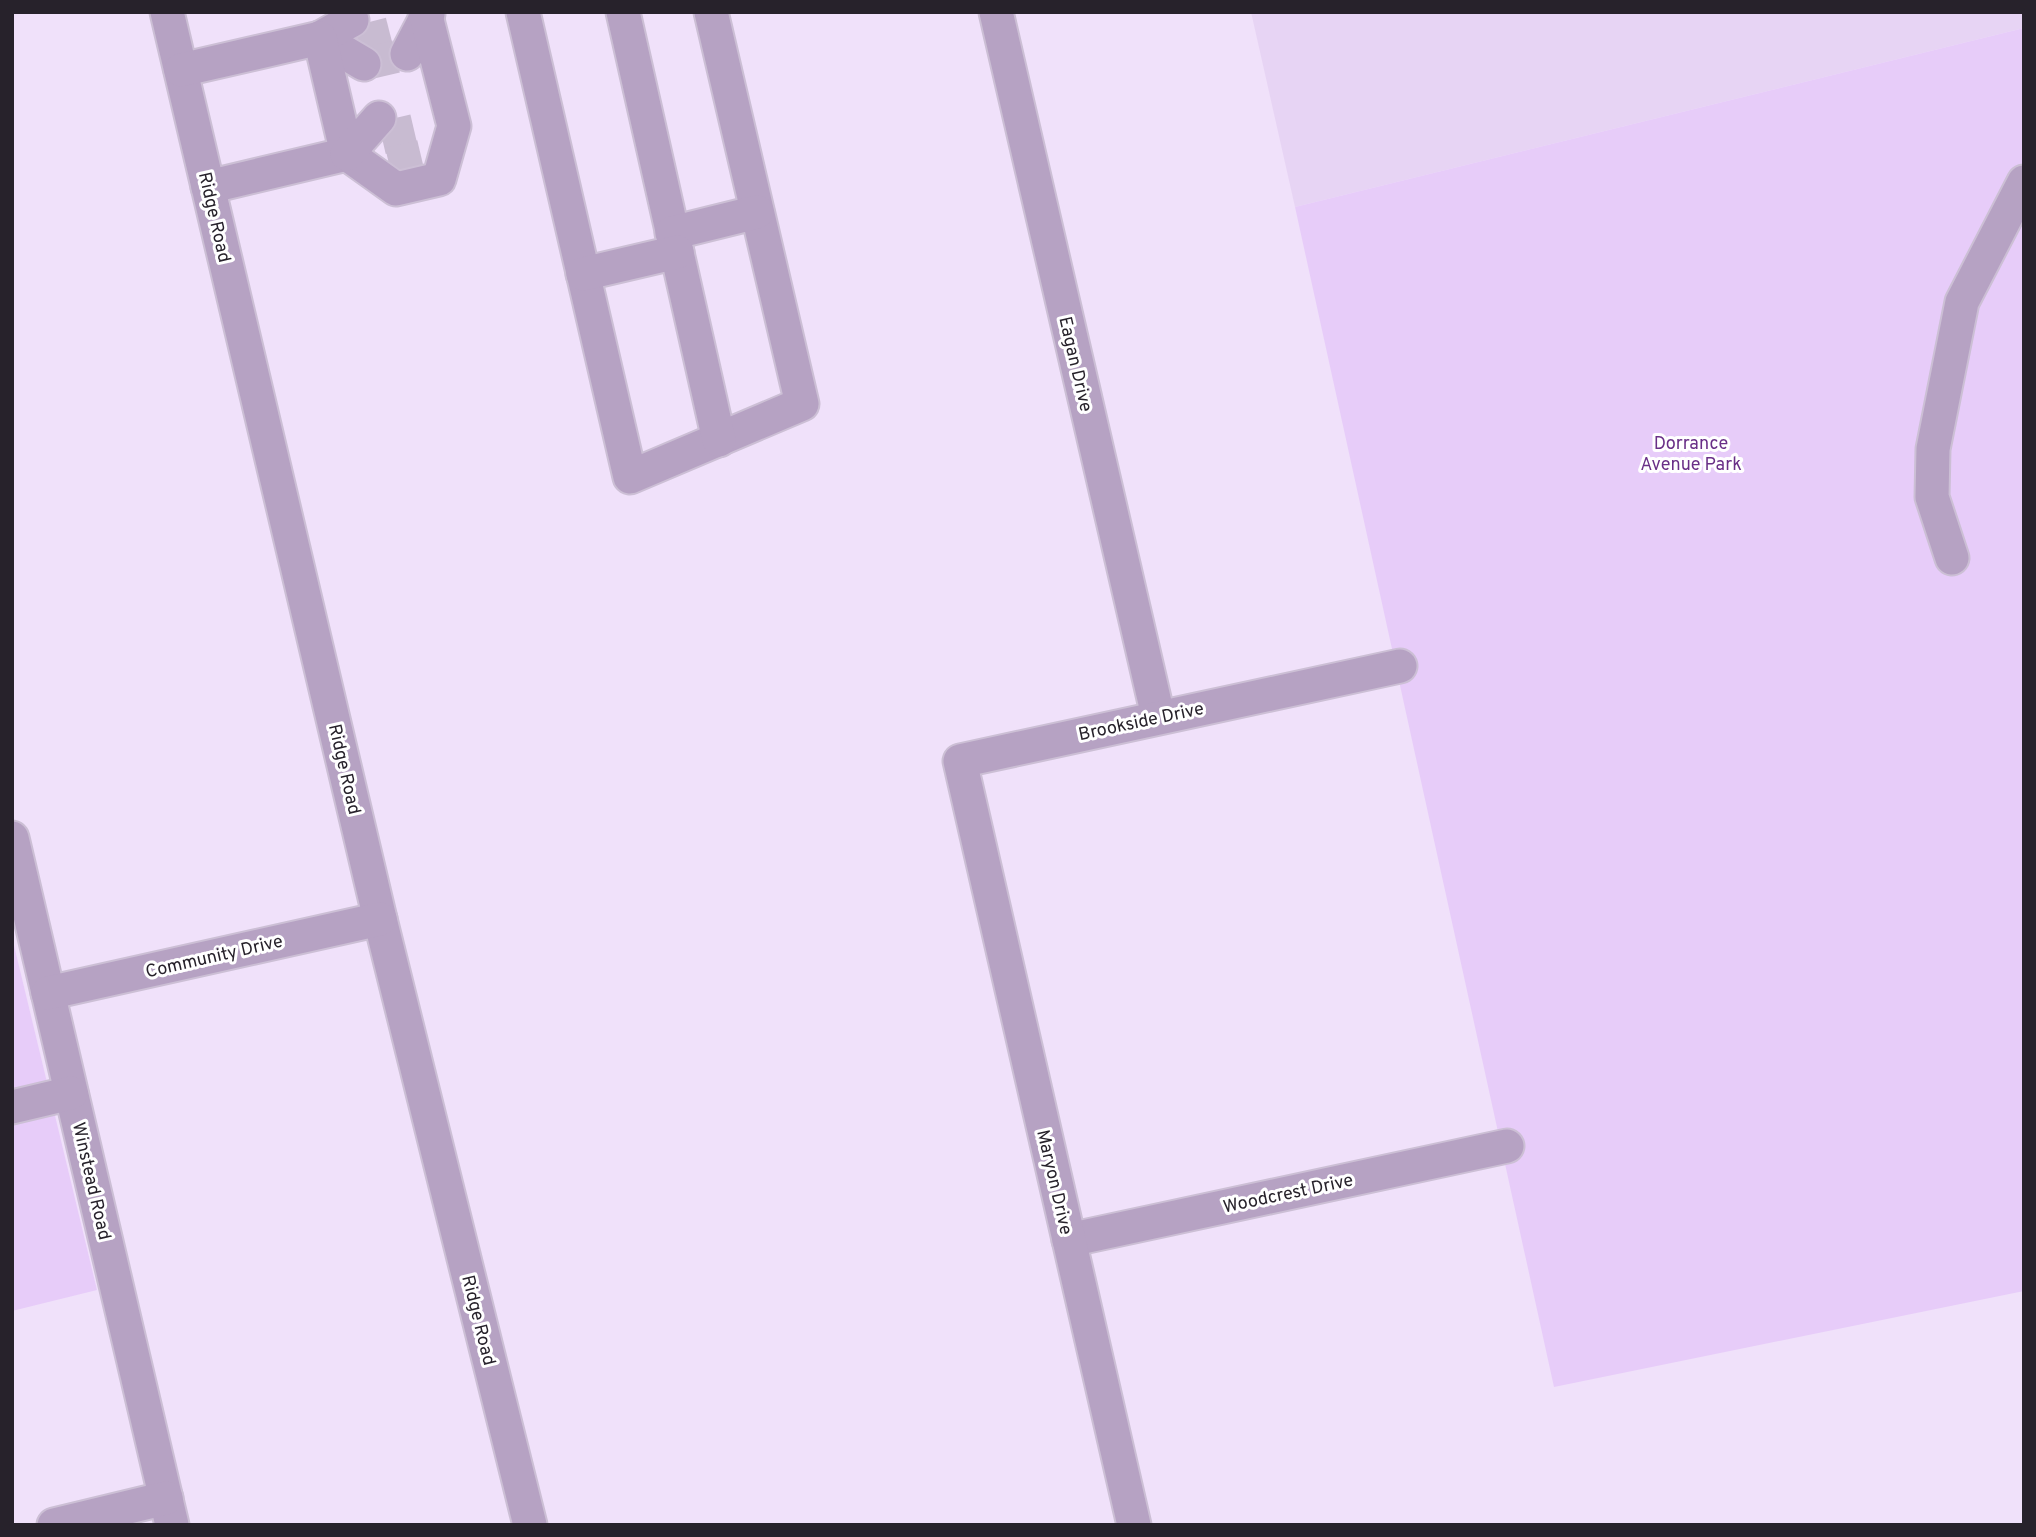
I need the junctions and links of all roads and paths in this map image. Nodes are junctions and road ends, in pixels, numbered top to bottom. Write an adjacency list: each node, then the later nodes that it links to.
1 (167, 12): 8 (street, Ridge Road)
2 (523, 12): 15 (street)
3 (623, 12): 14 (street)
4 (711, 12): 13 (street)
5 (996, 12): 19 (street, Eagan Drive)
6 (415, 25): 10 (street)
7 (347, 35): 8 (street); 10 (street)
8 (181, 70): 12 (street, Ridge Road)
9 (383, 140): 10 (street)
10 (347, 154): 12 (street)
11 (2024, 182): 17 (street)
12 (208, 187): 23 (street, Ridge Road)
13 (757, 212): 14 (street); 16 (street)
14 (675, 243): 15 (street); 16 (street)
15 (583, 274): 16 (street)
16 (719, 440)
17 (1952, 558)
18 (1400, 666): 19 (street, Brookside Drive)
19 (1158, 716): 21 (street, Brookside Drive)
20 (12, 838): 22 (street, Winstead Road)
21 (978, 839): 28 (street, Maryon Drive)
22 (19, 898): 24 (street, Winstead Road)
23 (380, 919): 24 (street, Community Drive); 31 (street, Ridge Road)
24 (48, 993): 25 (street, Winstead Road)
25 (71, 1093): 26 (street); 29 (street, Winstead Road)
26 (12, 1107)
27 (1507, 1146): 28 (street, Woodcrest Drive)
28 (1069, 1241): 32 (street, Maryon Drive)
29 (169, 1512): 30 (street)
30 (54, 1525)
31 (530, 1525)
32 (1134, 1525)

